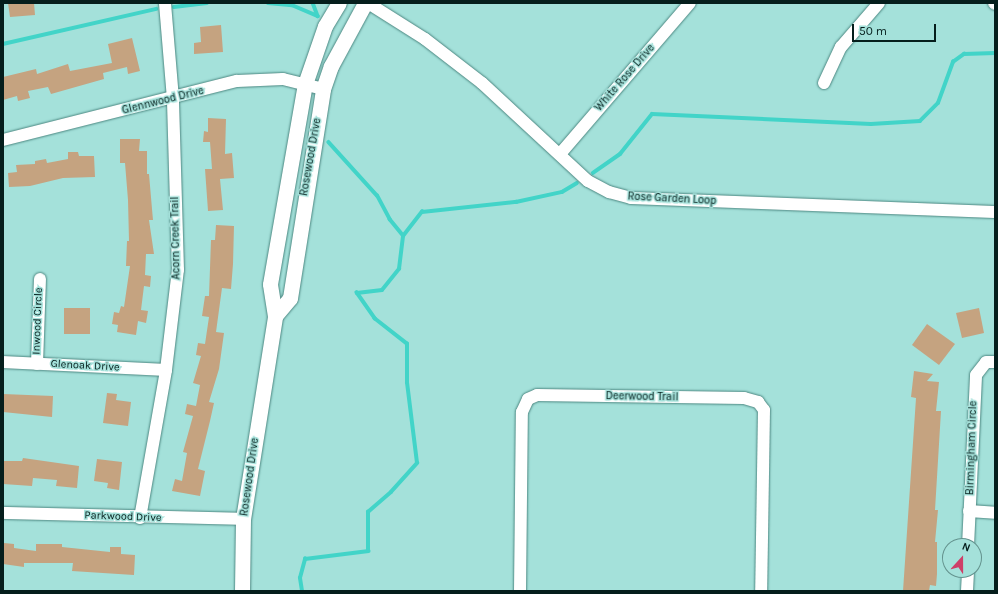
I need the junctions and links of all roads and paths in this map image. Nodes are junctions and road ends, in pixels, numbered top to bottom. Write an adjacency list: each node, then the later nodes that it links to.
1 (164, 3): 9 (street, Acorn Creek Trail)
2 (339, 3): 7 (main road, Rosewood Drive)
3 (367, 3): 8 (main road, Rosewood Drive); 11 (street, Rose Garden Loop)
4 (690, 3): 11 (street, White Rose Drive)
5 (879, 3): 6 (street)
6 (824, 82)
7 (305, 84): 8 (street, Glennwood Drive); 9 (street, Glennwood Drive); 14 (main road, Rosewood Drive)
8 (323, 89): 14 (main road, Rosewood Drive)
9 (172, 99): 10 (street, Glennwood Drive); 18 (street, Acorn Creek Trail)
10 (3, 140)
11 (560, 154): 12 (street, Rose Garden Loop)
12 (995, 212)
13 (40, 279): 17 (street, Inwood Circle)
14 (275, 316): 23 (main road, Rosewood Drive)
15 (3, 362): 17 (street, Glenoak Drive)
16 (995, 362): 19 (street, Birmingham Circle)
17 (37, 364): 18 (street, Glenoak Drive)
18 (166, 370): 22 (street, Acorn Creek Trail)
19 (969, 512): 21 (street); 24 (street, Birmingham Circle)
20 (3, 513): 22 (street, Parkwood Drive)
21 (995, 513)
22 (140, 518): 23 (street, Parkwood Drive)
23 (243, 519): 26 (main road, Rosewood Drive)
24 (968, 538)
25 (968, 578): 29 (street)
26 (242, 591)
27 (520, 591): 28 (street, Deerwood Trail)
28 (761, 591)
29 (967, 591)

